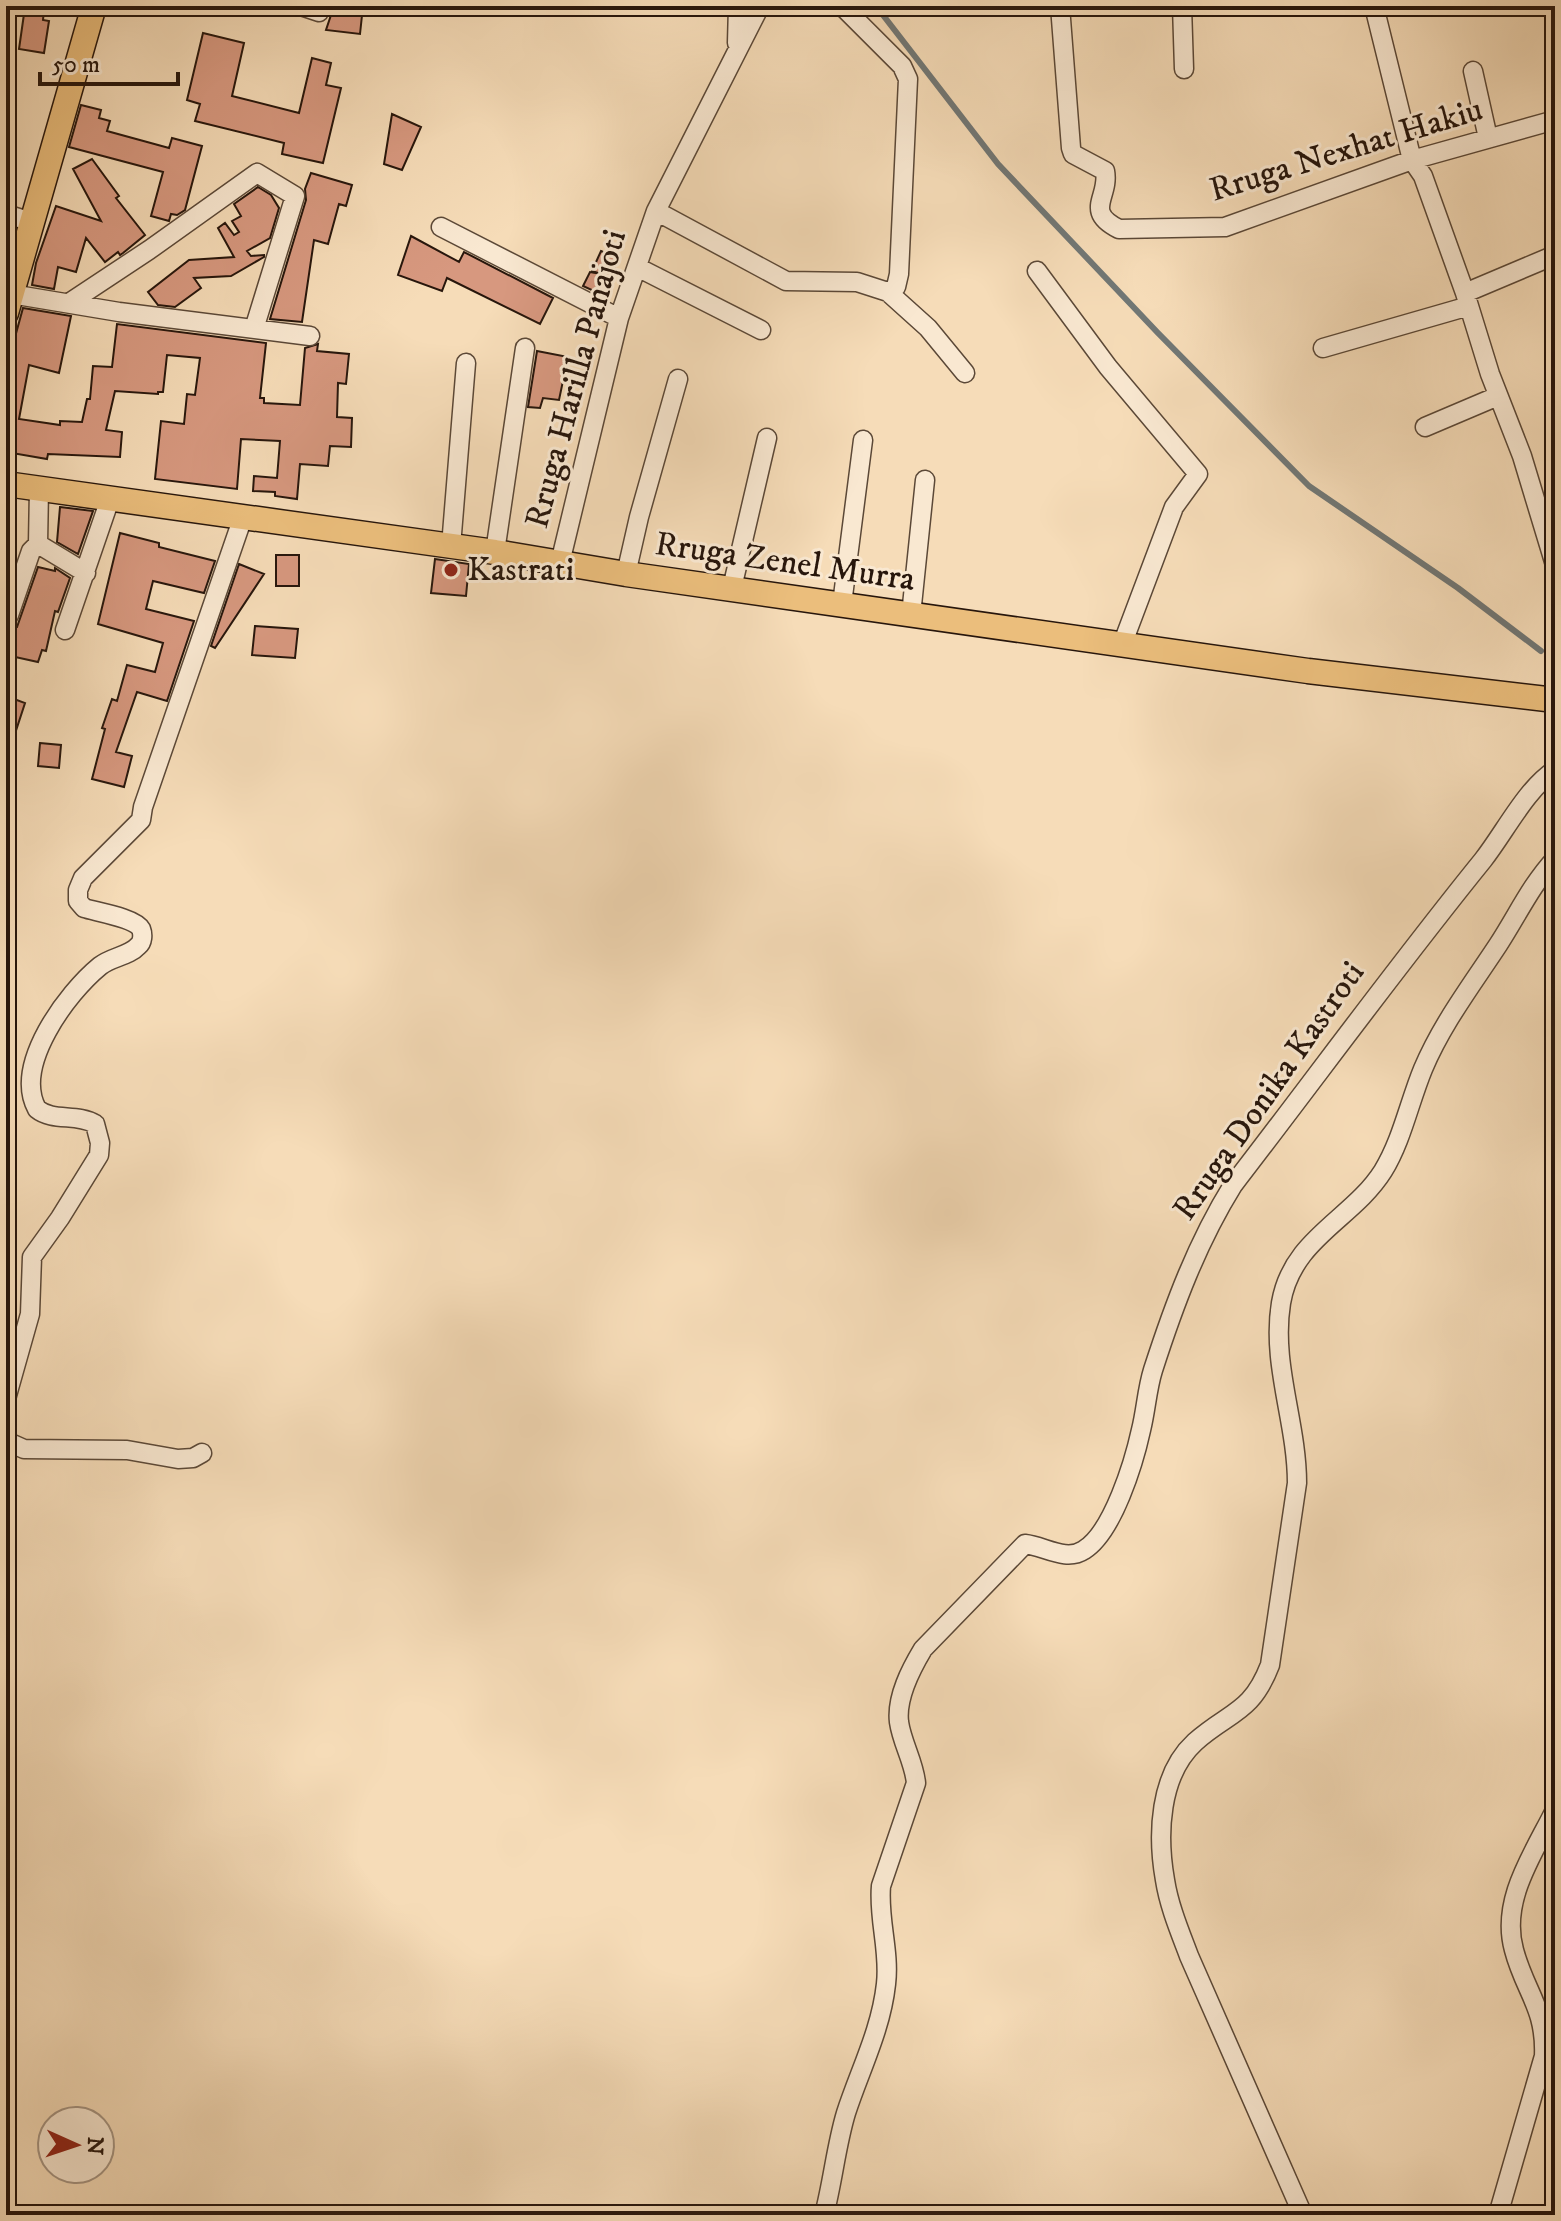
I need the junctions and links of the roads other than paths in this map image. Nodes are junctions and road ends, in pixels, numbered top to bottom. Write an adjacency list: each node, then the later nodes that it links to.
1 (94, 6): 16 (main road)
2 (738, 6): 8 (street)
3 (760, 6): 8 (street, Rruga Harilla Panajoti)
4 (842, 6): 21 (street)
5 (1060, 6): 13 (street, Rruga Nexhat Hakiu)
6 (1182, 6): 9 (street)
7 (1374, 6): 13 (street)
8 (736, 50): 14 (street, Rruga Harilla Panajoti)
9 (1184, 69)
10 (1473, 71): 12 (street)
11 (1555, 120): 12 (street, Rruga Nexhat Hakiu)
12 (1488, 138): 13 (street, Rruga Nexhat Hakiu)
13 (1412, 160): 22 (street)
14 (656, 211): 19 (street, Rruga Harilla Panajoti); 21 (street, Rruga Harilla Panajoti)
15 (6, 214): 16 (street)
16 (32, 222): 24 (main road)
17 (441, 227): 25 (street)
18 (1555, 255): 22 (street)
19 (637, 267): 25 (street, Rruga Harilla Panajoti); 27 (street)
20 (1037, 271): 55 (street)
21 (888, 292): 32 (street, Rruga Harilla Panajoti)
22 (1467, 300): 30 (street); 34 (street)
23 (69, 303): 24 (street); 26 (street); 26 (street)
24 (9, 304)
25 (619, 318): 46 (street, Rruga Harilla Panajoti)
26 (254, 329): 28 (street)
27 (761, 330)
28 (310, 336)
29 (525, 348): 45 (street)
30 (1323, 348)
31 (466, 363): 44 (street)
32 (965, 373)
33 (678, 379): 49 (street)
34 (1498, 396): 35 (street); 47 (street)
35 (1425, 427)
36 (767, 438): 50 (street)
37 (863, 440): 51 (street)
38 (925, 480): 53 (street)
39 (6, 484): 40 (main road, Rruga Zenel Murra)
40 (39, 489): 41 (main road, Rruga Zenel Murra); 43 (street)
41 (110, 499): 42 (main road, Rruga Zenel Murra); 48 (street)
42 (243, 517): 44 (main road, Rruga Zenel Murra); 59 (street)
43 (38, 544): 48 (street); 52 (street)
44 (451, 546): 45 (main road, Rruga Zenel Murra)
45 (495, 552): 46 (main road, Rruga Zenel Murra)
46 (560, 563): 49 (main road, Rruga Zenel Murra)
47 (1555, 565)
48 (86, 573): 54 (street)
49 (626, 574): 50 (main road, Rruga Zenel Murra)
50 (732, 588): 51 (main road, Rruga Zenel Murra)
51 (842, 604): 53 (main road, Rruga Zenel Murra)
52 (9, 615)
53 (911, 615): 55 (main road, Rruga Zenel Murra)
54 (65, 630)
55 (1122, 645): 56 (main road, Rruga Zenel Murra)
56 (1555, 700)
57 (1555, 770): 63 (street, Rruga Donika Kastroti)
58 (1555, 859): 64 (street)
59 (6, 1399)
60 (6, 1441): 61 (street)
61 (202, 1453)
62 (1555, 1810): 65 (street)
63 (824, 2215)
64 (1303, 2215)
65 (1498, 2215)

